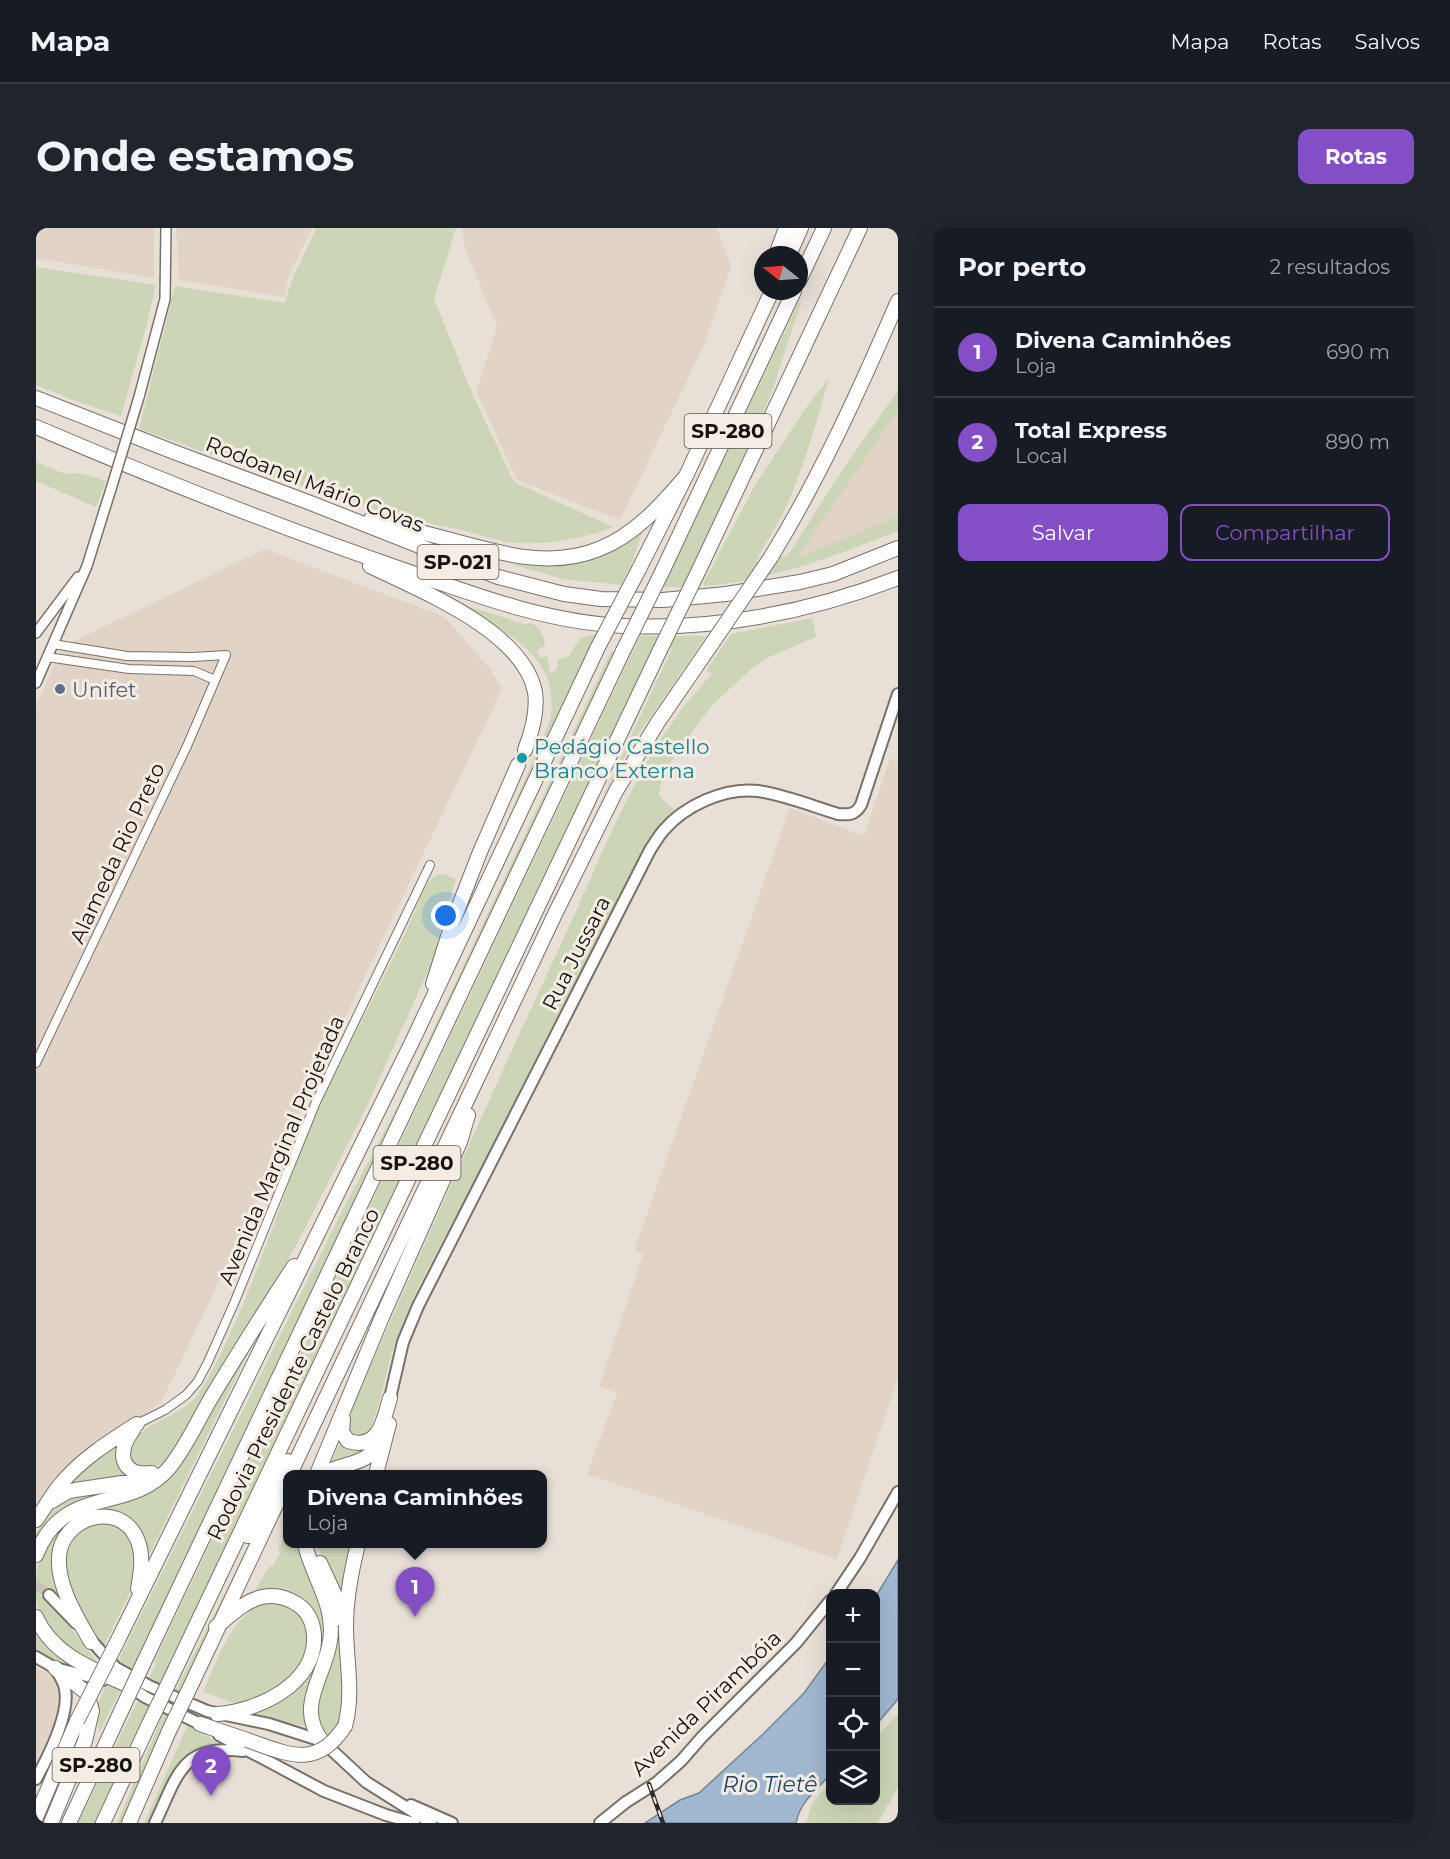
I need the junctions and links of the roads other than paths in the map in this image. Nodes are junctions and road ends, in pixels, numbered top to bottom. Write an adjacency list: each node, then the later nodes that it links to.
1 (166, 228): 20 (street, bridge)
2 (786, 228): 6 (highway)
3 (801, 228): 7 (highway)
4 (824, 228): 8 (highway)
5 (860, 228): 54 (highway, Rodovia Presidente Castelo Branco / SP-280, bridge)
6 (779, 246)
7 (793, 246)
8 (808, 262)
9 (761, 300): 13 (highway)
10 (768, 300): 13 (highway)
11 (791, 300): 74 (highway, Rodovia Presidente Castelo Branco / SP-280, bridge)
12 (898, 301): 33 (highway, bridge)
13 (742, 357): 16 (highway)
14 (36, 398): 17 (highway, Rodoanel Mário Covas / SP-021)
15 (36, 427): 18 (highway, SP-021)
16 (686, 476): 17 (highway); 31 (highway, bridge)
17 (308, 502): 19 (highway, Rodoanel Mário Covas / SP-021)
18 (314, 539): 21 (highway, SP-021); 28 (highway)
19 (898, 548)
20 (87, 566): 22 (street); 23 (street)
21 (898, 578)
22 (36, 634): 23 (street)
23 (53, 644): 24 (street); 25 (street, Alameda Rio Preto)
24 (47, 657): 25 (street); 26 (street)
25 (214, 680): 32 (street, Alameda Rio Preto)
26 (36, 683)
27 (898, 694): 36 (main road, Rua Jussara)
28 (525, 750)
29 (518, 765): 31 (highway)
30 (430, 865): 38 (street, Avenida Marginal Projetada)
31 (431, 1001): 34 (highway)
32 (36, 1063)
33 (475, 1084): 35 (highway); 37 (highway)
34 (329, 1214): 44 (highway); 56 (highway)
35 (355, 1338): 40 (highway); 54 (highway)
36 (390, 1398): 37 (highway); 39 (highway)
37 (344, 1411): 41 (highway)
38 (138, 1424): 44 (highway); 47 (highway)
39 (386, 1435): 42 (highway); 43 (highway)
40 (292, 1470)
41 (319, 1470)
42 (330, 1470)
43 (377, 1470)
44 (164, 1472): 47 (highway); 52 (highway)
45 (283, 1490): 59 (highway)
46 (898, 1492): 53 (main road)
47 (45, 1507): 48 (highway)
48 (36, 1521)
49 (306, 1548): 67 (highway)
50 (314, 1548): 60 (highway)
51 (357, 1548): 60 (highway)
52 (36, 1555)
53 (839, 1589)
54 (212, 1594): 75 (highway, Rodovia Presidente Castelo Branco / SP-280, bridge)
55 (49, 1595): 61 (main road)
56 (137, 1602): 61 (highway); 71 (highway, bridge)
57 (826, 1607): 81 (main road, Avenida Pirambóia)
58 (36, 1617): 64 (highway)
59 (216, 1628): 65 (highway); 76 (highway, bridge)
60 (346, 1628): 68 (highway, bridge)
61 (91, 1642): 65 (main road)
62 (36, 1657): 63 (main road)
63 (55, 1668): 64 (main road); 69 (main road); 73 (highway)
64 (125, 1684): 66 (main road)
65 (217, 1714): 67 (main road)
66 (200, 1724): 68 (highway)
67 (322, 1741): 70 (main road)
68 (248, 1746): 72 (main road); 77 (main road)
69 (36, 1779)
70 (392, 1798): 79 (main road); 80 (main road)
71 (36, 1817)
72 (392, 1819): 78 (main road)
73 (51, 1823)
74 (69, 1823)
75 (103, 1823)
76 (129, 1823)
77 (155, 1823)
78 (414, 1823)
79 (431, 1823)
80 (452, 1823)
81 (600, 1823)

